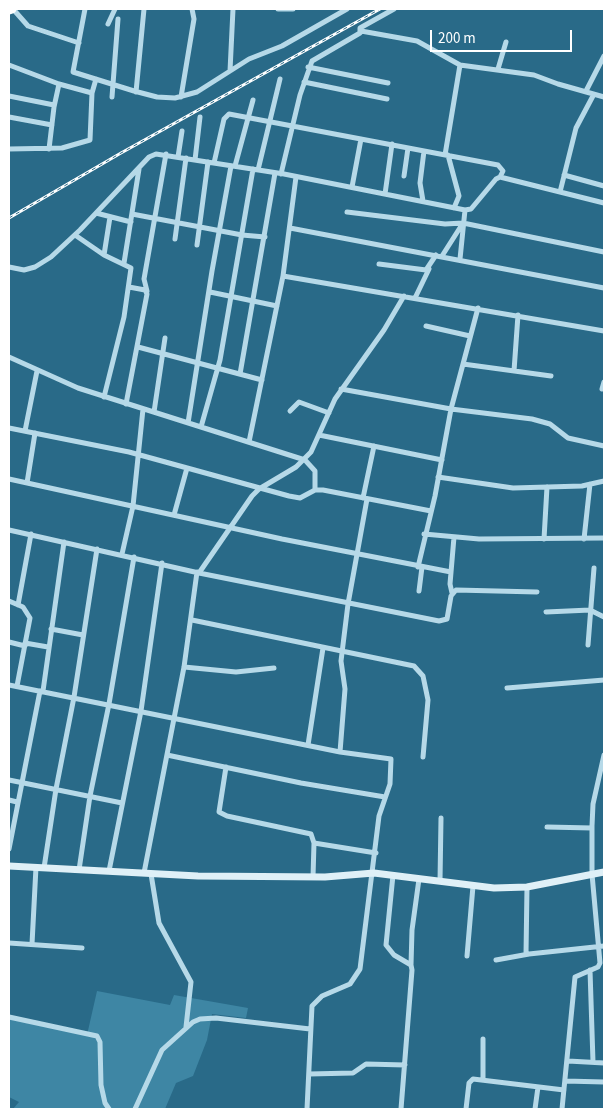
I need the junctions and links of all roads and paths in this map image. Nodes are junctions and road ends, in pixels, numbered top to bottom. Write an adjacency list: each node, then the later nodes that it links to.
1 (11, 9): 15 (street)
2 (86, 9): 15 (street)
3 (115, 9): 12 (street)
4 (144, 9): 29 (street)
5 (192, 9): 34 (street)
6 (233, 9): 21 (street)
7 (278, 9): 8 (street)
8 (293, 9)
9 (347, 9): 21 (street)
10 (394, 9): 13 (street)
11 (118, 20): 27 (street)
12 (108, 24)
13 (361, 30): 18 (street); 19 (street)
14 (506, 42): 20 (street)
15 (79, 43): 22 (street)
16 (604, 56): 28 (street)
17 (9, 65): 26 (street)
18 (460, 65): 20 (street); 53 (street)
19 (308, 67): 24 (street); 25 (street)
20 (498, 69): 28 (street)
21 (230, 71): 34 (street)
22 (96, 79): 27 (street); 30 (street)
23 (280, 79): 42 (street)
24 (304, 82): 36 (street); 44 (street)
25 (388, 83)
26 (59, 84): 30 (street); 38 (street)
27 (113, 85): 29 (street); 33 (street)
28 (586, 91): 31 (street)
29 (136, 92): 34 (street)
30 (92, 93): 50 (street)
31 (594, 94): 35 (street); 63 (street)
32 (9, 96): 38 (street)
33 (112, 97)
34 (181, 97)
35 (604, 97)
36 (387, 99)
37 (254, 100): 41 (street)
38 (54, 105): 43 (street)
39 (9, 117): 43 (street)
40 (200, 117): 56 (street)
41 (249, 117): 42 (street); 58 (street); 59 (street)
42 (270, 121): 44 (street); 61 (street)
43 (52, 125): 50 (street)
44 (293, 125): 46 (street); 62 (street)
45 (182, 131): 54 (street)
46 (362, 138): 47 (street); 68 (street)
47 (392, 144): 48 (street); 70 (street)
48 (408, 148): 51 (street); 64 (street)
49 (9, 149): 50 (street)
50 (49, 149)
51 (424, 151): 53 (street); 71 (street)
52 (166, 154): 54 (street); 60 (street); 79 (street)
53 (446, 155): 66 (street); 73 (street)
54 (178, 157): 55 (street)
55 (186, 158): 56 (street); 81 (street)
56 (196, 160): 57 (street)
57 (208, 162): 58 (street); 83 (street)
58 (214, 163): 59 (street)
59 (233, 166): 61 (street); 85 (street)
60 (139, 168): 76 (street); 77 (street)
61 (256, 170): 62 (street); 87 (street)
62 (278, 174): 65 (street); 88 (street)
63 (564, 175): 67 (street); 69 (street)
64 (404, 176)
65 (296, 177): 68 (street); 84 (street)
66 (500, 177): 69 (street); 74 (street)
67 (604, 186)
68 (352, 187): 70 (street)
69 (560, 192): 72 (street)
70 (385, 194): 71 (street)
71 (423, 201): 73 (street)
72 (604, 203)
73 (454, 208): 74 (street)
74 (465, 210): 82 (street)
75 (347, 212): 82 (street)
76 (96, 213): 78 (street); 86 (street)
77 (132, 214): 79 (street); 80 (street)
78 (110, 217): 80 (street); 92 (street)
79 (156, 218): 81 (street); 102 (street)
80 (130, 222): 95 (street)
81 (177, 222): 83 (street); 89 (street)
82 (463, 223): 91 (street); 93 (street); 94 (street)
83 (200, 227): 85 (street); 90 (street)
84 (290, 228): 93 (street); 99 (street)
85 (220, 231): 87 (street); 103 (street)
86 (75, 235): 92 (street); 97 (street)
87 (242, 235): 88 (street); 104 (street)
88 (265, 236): 107 (street)
89 (175, 239)
90 (196, 245)
91 (604, 252)
92 (104, 255): 95 (street)
93 (439, 255): 94 (street); 98 (street)
94 (460, 259): 101 (street)
95 (124, 263): 100 (street)
96 (379, 264): 98 (street)
97 (9, 267)
98 (429, 268): 106 (street)
99 (283, 276): 105 (street); 108 (street)
100 (129, 288): 102 (street); 129 (street)
101 (604, 288)
102 (147, 291): 115 (street)
103 (210, 292): 104 (street); 118 (street)
104 (231, 296): 107 (street); 120 (street)
105 (404, 296): 106 (street); 127 (street)
106 (415, 298): 109 (street)
107 (253, 301): 108 (street); 123 (street)
108 (277, 306): 125 (street)
109 (478, 308): 110 (street); 113 (street)
110 (518, 315): 112 (street); 121 (street)
111 (426, 326): 113 (street)
112 (604, 331)
113 (470, 336): 119 (street)
114 (165, 338): 116 (street)
115 (138, 347): 116 (street); 130 (street)
116 (162, 354): 118 (street); 134 (street)
117 (9, 357): 122 (street)
118 (198, 363): 120 (street); 136 (street)
119 (463, 364): 121 (street); 132 (street)
120 (218, 368): 123 (street); 137 (street)
121 (514, 370): 124 (street)
122 (37, 371): 129 (street); 139 (street)
123 (240, 374): 125 (street)
124 (551, 376)
125 (262, 380): 142 (street)
126 (604, 382): 128 (street)
127 (341, 389): 132 (street); 135 (street)
128 (602, 389)
129 (104, 397): 130 (street)
130 (126, 404): 131 (street)
131 (143, 409): 134 (street); 145 (street)
132 (451, 409): 144 (street); 147 (street)
133 (290, 411): 135 (street)
134 (154, 412): 136 (street)
135 (329, 413): 141 (street)
136 (188, 423): 137 (street)
137 (201, 427): 142 (street)
138 (9, 428): 139 (street)
139 (25, 431): 140 (street)
140 (35, 433): 145 (street); 152 (street)
141 (319, 435): 143 (street); 146 (street)
142 (249, 442): 146 (street)
143 (374, 446): 147 (street); 157 (street)
144 (604, 446)
145 (137, 455): 148 (street); 158 (street)
146 (305, 460): 155 (street); 156 (street)
147 (442, 460): 149 (street)
148 (186, 468): 155 (street); 160 (street)
149 (438, 477): 154 (street); 159 (street)
150 (9, 479): 152 (street)
151 (604, 480): 153 (street)
152 (27, 483): 158 (street)
153 (590, 484): 154 (street); 168 (street)
154 (547, 487): 167 (street)
155 (259, 489): 156 (street); 161 (street)
156 (315, 490): 157 (street)
157 (365, 498): 159 (street); 172 (street)
158 (133, 506): 160 (street); 171 (street)
159 (431, 511): 164 (street)
160 (174, 515): 161 (street)
161 (231, 528): 172 (street); 177 (street)
162 (9, 530): 163 (street)
163 (31, 534): 169 (street); 184 (street)
164 (424, 534): 165 (street); 175 (street)
165 (454, 538): 167 (street); 178 (street)
166 (604, 538): 168 (street)
167 (544, 539): 168 (street)
168 (584, 539)
169 (64, 542): 170 (street); 189 (street)
170 (96, 549): 171 (street); 190 (street)
171 (122, 554): 173 (street)
172 (357, 554): 175 (street); 183 (street)
173 (134, 557): 174 (street); 205 (street)
174 (162, 563): 177 (street); 206 (street)
175 (420, 567): 178 (street); 179 (street)
176 (594, 568): 185 (street)
177 (198, 572): 183 (street); 188 (street)
178 (451, 572): 181 (street)
179 (419, 591)
180 (537, 592): 181 (street)
181 (452, 593): 183 (street)
182 (9, 601): 184 (street)
183 (348, 604): 196 (street)
184 (18, 605): 192 (street)
185 (590, 610): 186 (street); 187 (street); 193 (street)
186 (546, 612)
187 (604, 617)
188 (192, 620): 195 (street); 197 (street)
189 (51, 629): 190 (street); 194 (street)
190 (83, 635): 204 (street)
191 (9, 642): 192 (street)
192 (25, 645): 194 (street); 201 (street)
193 (588, 645)
194 (48, 647): 203 (street)
195 (323, 648): 196 (street); 208 (street)
196 (342, 652): 209 (street); 212 (street)
197 (184, 667): 198 (street); 207 (street)
198 (274, 668)
199 (604, 680): 202 (street)
200 (9, 684): 201 (street)
201 (17, 686): 203 (street)
202 (507, 688)
203 (41, 691): 204 (street); 215 (street)
204 (74, 697): 205 (street); 216 (street)
205 (109, 704): 206 (street); 217 (street)
206 (141, 711): 207 (street); 221 (street)
207 (175, 718): 208 (street); 210 (street)
208 (308, 745): 209 (street)
209 (340, 752): 218 (street)
210 (167, 755): 213 (street); 234 (street)
211 (604, 755): 224 (street)
212 (423, 757)
213 (226, 767): 218 (street); 225 (street)
214 (9, 780): 215 (street)
215 (21, 782): 216 (street); 220 (street)
216 (56, 789): 217 (street); 230 (street)
217 (90, 796): 221 (street); 231 (street)
218 (385, 797): 227 (street)
219 (9, 800): 220 (street)
220 (17, 802): 226 (street)
221 (122, 803): 232 (street)
222 (441, 818): 240 (street)
223 (547, 827): 224 (street)
224 (592, 828): 236 (street)
225 (314, 843): 227 (street); 238 (street)
226 (9, 850)
227 (376, 853): 235 (street)
228 (9, 866): 229 (street)
229 (36, 867): 230 (street); 244 (street)
230 (44, 868): 231 (street)
231 (79, 870): 232 (street)
232 (109, 871): 234 (street)
233 (604, 872): 236 (street)
234 (148, 874): 238 (street); 253 (street)
235 (374, 874): 237 (street); 238 (street); 254 (street)
236 (592, 874): 242 (street); 245 (street)
237 (393, 875): 239 (street); 250 (street)
238 (313, 876)
239 (419, 879): 240 (street); 250 (street)
240 (440, 881): 241 (street)
241 (473, 886): 242 (street); 248 (street)
242 (527, 887): 247 (street)
243 (9, 943): 244 (street)
244 (32, 944): 246 (street)
245 (602, 947): 247 (street); 251 (street)
246 (82, 948)
247 (526, 954): 249 (street)
248 (467, 956)
249 (496, 960)
250 (411, 965): 259 (street)
251 (590, 970): 256 (street); 257 (street)
252 (9, 1017): 266 (street)
253 (186, 1027): 254 (street); 267 (street)
254 (310, 1029): 260 (street)
255 (483, 1040): 261 (street)
256 (568, 1061): 257 (street); 262 (street)
257 (593, 1062): 258 (street)
258 (604, 1062)
259 (405, 1065): 260 (street); 269 (street)
260 (309, 1074): 268 (street)
261 (483, 1079): 264 (street); 270 (street)
262 (565, 1081): 263 (street); 265 (street)
263 (604, 1082)
264 (538, 1087): 265 (street); 271 (street)
265 (564, 1090): 272 (street)
266 (109, 1109)
267 (135, 1109)
268 (307, 1109)
269 (401, 1109)
270 (466, 1109)
271 (535, 1109)
272 (562, 1109)

